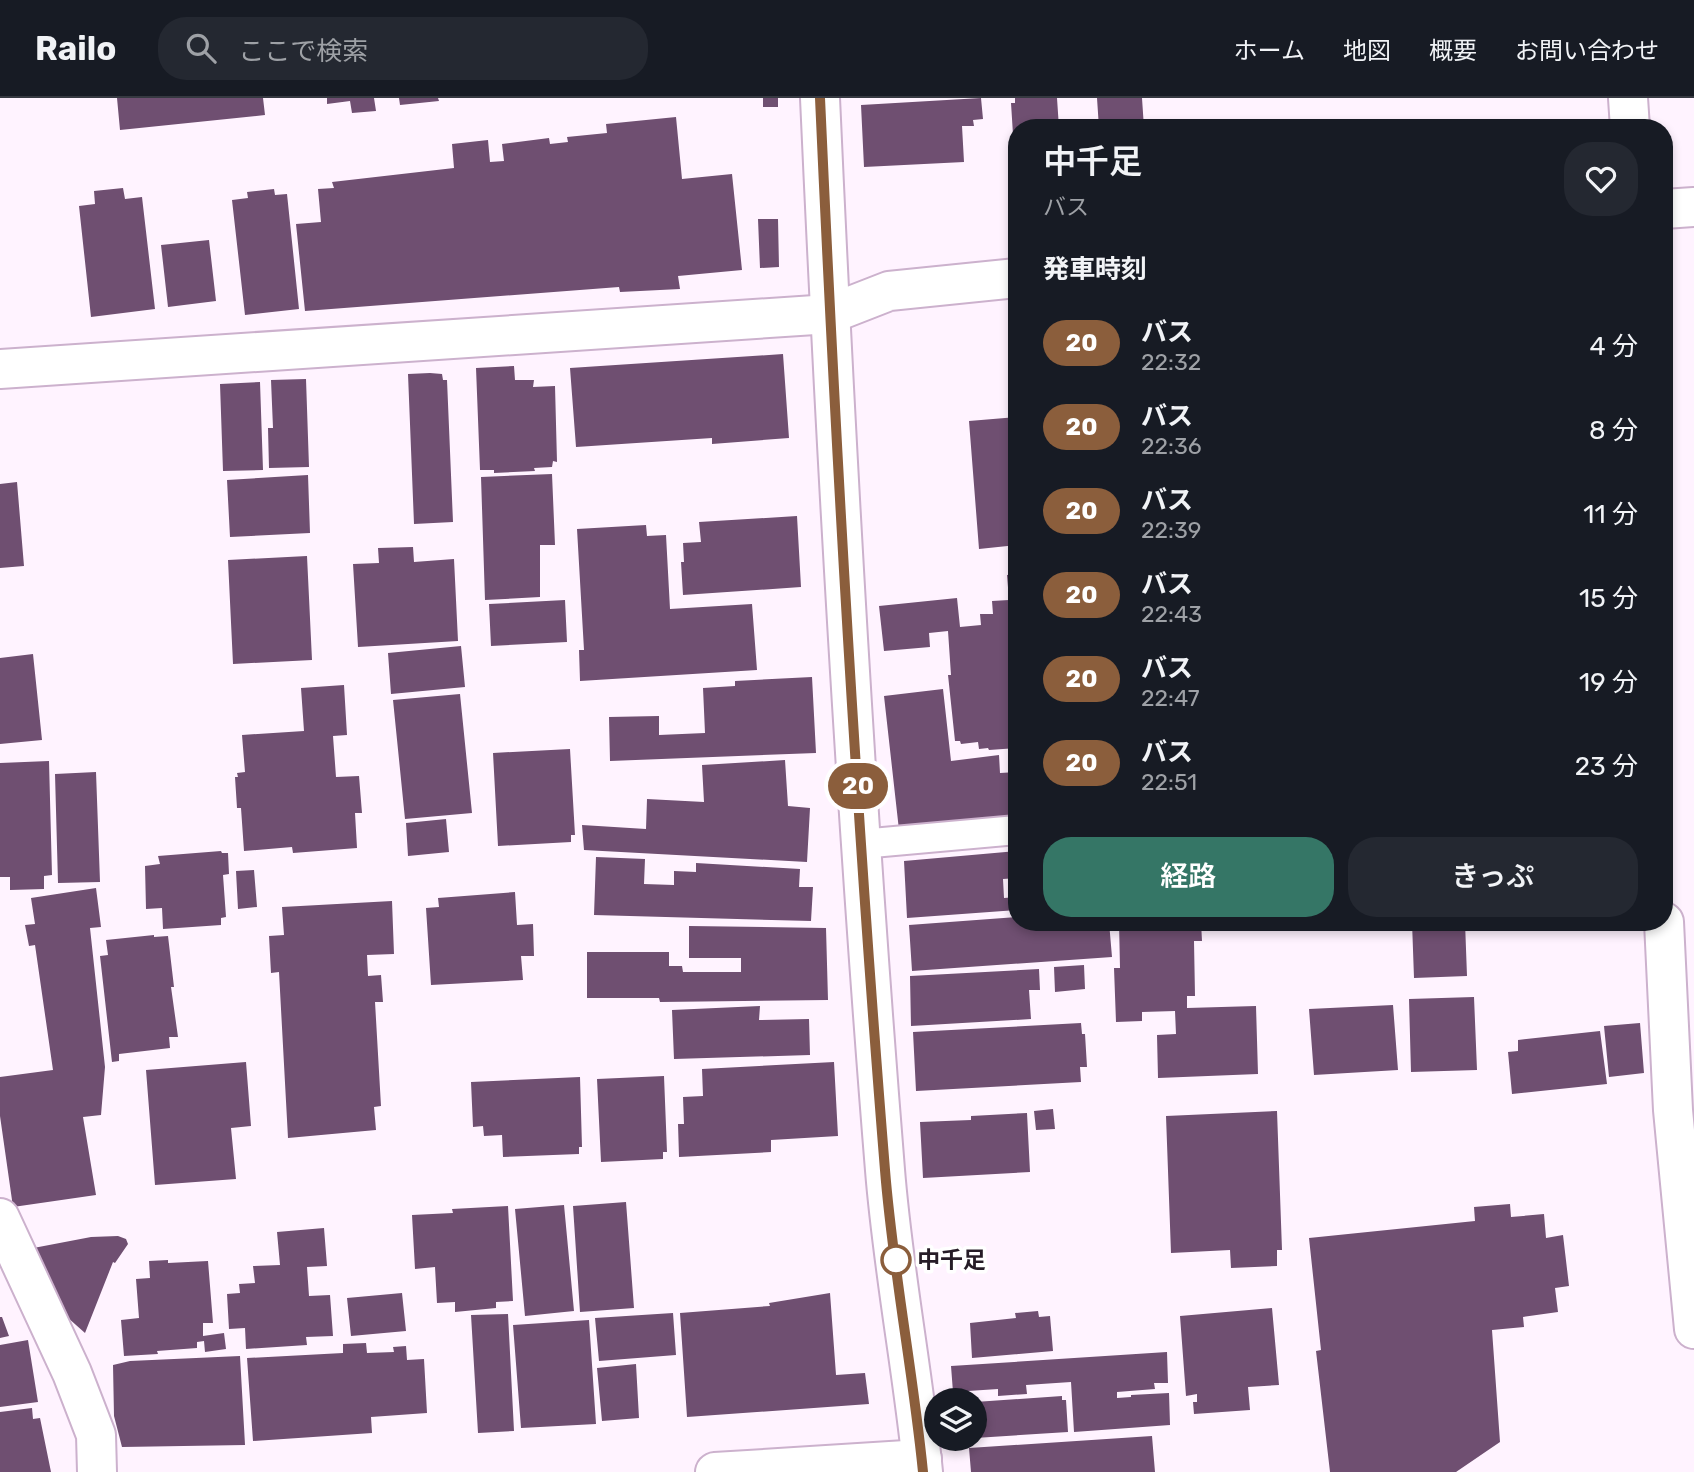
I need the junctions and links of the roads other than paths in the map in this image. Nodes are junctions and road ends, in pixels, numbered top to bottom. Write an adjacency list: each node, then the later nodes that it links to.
1 (820, 98): 7 (main road)
2 (1628, 98): 3 (main road)
3 (1629, 119)
4 (1694, 207): 5 (main road)
5 (1673, 208)
6 (1008, 279): 7 (main road)
7 (830, 314): 8 (main road); 10 (main road)
8 (0, 369)
9 (1008, 831): 10 (lane)
10 (862, 844): 15 (main road)
11 (1665, 931): 12 (main road)
12 (1684, 1109): 14 (main road)
13 (0, 1218): 16 (main road)
14 (1694, 1329)
15 (922, 1465): 17 (main road)
16 (97, 1472)
17 (715, 1472)

